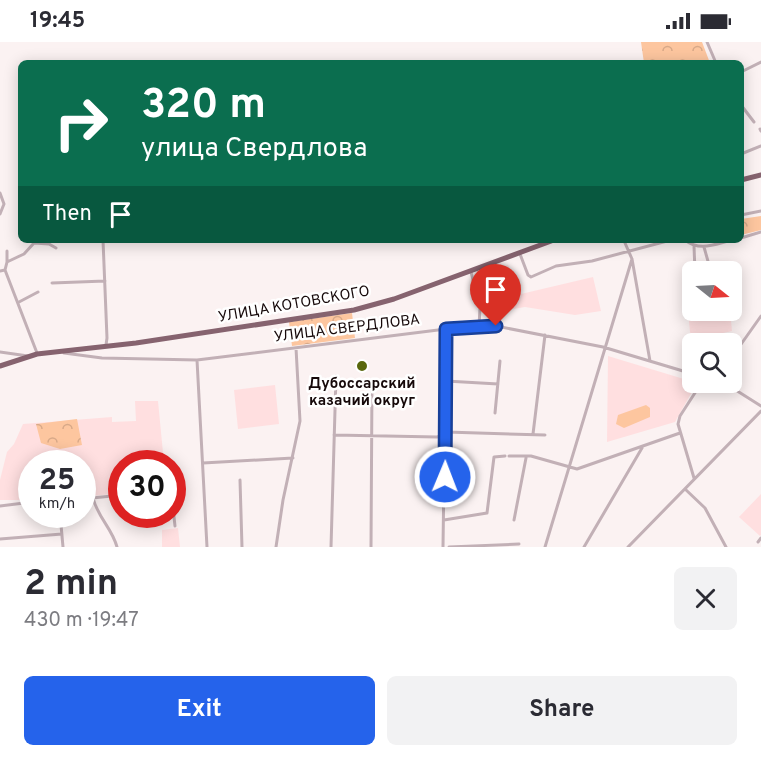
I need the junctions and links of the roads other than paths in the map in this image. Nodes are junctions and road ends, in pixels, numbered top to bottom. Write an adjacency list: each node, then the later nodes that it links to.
1 (707, 42): 2 (street)
2 (715, 60)
3 (761, 62): 4 (street)
4 (744, 70)
5 (744, 109): 7 (street)
6 (744, 113): 7 (street)
7 (748, 114): 8 (street)
8 (754, 122)
9 (761, 146): 10 (street)
10 (744, 153)
11 (761, 175): 12 (highway)
12 (744, 179)
13 (0, 193): 15 (street)
14 (761, 211): 16 (street)
15 (0, 214)
16 (744, 214)
17 (761, 232): 18 (street)
18 (744, 236)
19 (103, 243): 39 (street)
20 (545, 243): 30 (highway, УЛИЦА КОТОВСКОГО)
21 (625, 243): 31 (street)
22 (661, 243): 31 (street)
23 (690, 243): 26 (street)
24 (720, 243): 27 (street)
25 (49, 244): 28 (street); 35 (street)
26 (694, 246): 27 (street); 33 (street)
27 (704, 247): 34 (street)
28 (56, 249)
29 (7, 251): 35 (street)
30 (519, 252): 31 (street); 38 (highway, УЛИЦА КОТОВСКОГО)
31 (630, 252): 32 (street)
32 (632, 259): 49 (street); 61 (street)
33 (695, 261)
34 (708, 261)
35 (7, 262): 36 (street)
36 (5, 270): 37 (street); 42 (street)
37 (0, 271)
38 (471, 271): 44 (street); 48 (highway, УЛИЦА КОТОВСКОГО)
39 (105, 281): 40 (street); 48 (street)
40 (52, 283)
41 (38, 292): 42 (street)
42 (19, 302): 55 (street)
43 (761, 316): 47 (street)
44 (479, 326): 45 (street, УЛИЦА СВЕРДЛОВА); 46 (street, УЛИЦА СВЕРДЛОВА)
45 (446, 329): 50 (street, УЛИЦА СВЕРДЛОВА); 65 (street)
46 (545, 335): 49 (street, УЛИЦА СВЕРДЛОВА); 75 (street)
47 (742, 343)
48 (105, 345): 51 (highway, УЛИЦА КОТОВСКОГО)
49 (603, 347): 61 (street, УЛИЦА СВЕРДЛОВА); 83 (street)
50 (296, 348): 58 (street, УЛИЦА СВЕРДЛОВА); 80 (street)
51 (91, 349): 54 (highway, УЛИЦА КОТОВСКОГО); 57 (highway)
52 (0, 352): 53 (street)
53 (14, 352): 56 (street); 59 (street)
54 (64, 353): 55 (highway, УЛИЦА СВЕРДЛОВА); 57 (street, УЛИЦА СВЕРДЛОВА)
55 (37, 354): 56 (highway, УЛИЦА СВЕРДЛОВА)
56 (29, 356): 59 (highway, УЛИЦА СВЕРДЛОВА)
57 (91, 357): 58 (street, УЛИЦА СВЕРДЛОВА)
58 (197, 360): 82 (street)
59 (14, 361): 62 (highway, УЛИЦА СВЕРДЛОВА)
60 (500, 361): 67 (street)
61 (650, 361): 63 (street, УЛИЦА СВЕРДЛОВА)
62 (0, 366)
63 (682, 371)
64 (336, 376): 76 (street)
65 (446, 381): 67 (street); 73 (street)
66 (372, 383): 78 (street)
67 (498, 384): 72 (street)
68 (695, 393): 74 (street)
69 (740, 393): 70 (street)
70 (761, 406)
71 (761, 411): 84 (street)
72 (495, 413)
73 (446, 433): 75 (street); 78 (street); 90 (street)
74 (680, 433): 79 (street); 84 (street)
75 (533, 434): 77 (street)
76 (334, 435): 78 (street); 101 (street)
77 (545, 435)
78 (373, 436): 102 (street)
79 (643, 446): 83 (street); 106 (street)
80 (293, 458): 82 (street); 100 (street)
81 (526, 458): 83 (street); 90 (street); 91 (street)
82 (203, 463): 98 (street)
83 (570, 468): 105 (street)
84 (694, 478): 86 (street)
85 (240, 480): 99 (street)
86 (685, 489): 107 (street); 108 (street)
87 (18, 504): 88 (street)
88 (0, 506)
89 (96, 507): 97 (street)
90 (444, 520): 103 (street)
91 (514, 520)
92 (61, 528): 93 (street)
93 (62, 534): 94 (street); 96 (street)
94 (0, 539)
95 (519, 544): 104 (street)
96 (63, 547)
97 (117, 547)
98 (207, 547)
99 (242, 547)
100 (276, 547)
101 (332, 547)
102 (371, 547)
103 (443, 547)
104 (449, 547)
105 (545, 547)
106 (584, 547)
107 (628, 547)
108 (726, 547)

